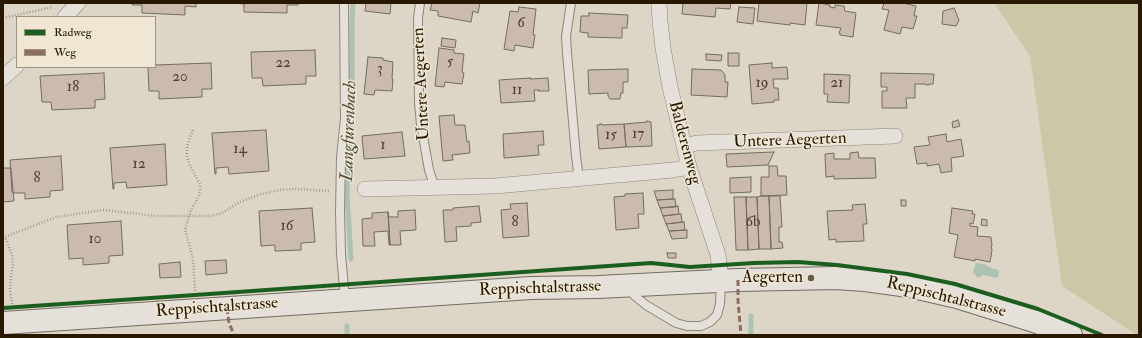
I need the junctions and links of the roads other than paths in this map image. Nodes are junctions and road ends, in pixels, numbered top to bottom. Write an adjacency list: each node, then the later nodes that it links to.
1 (344, 3): 17 (lane)
2 (420, 3): 13 (lane, Untere Aegerten)
3 (571, 3): 12 (lane)
4 (659, 3): 10 (street, Balderenweg)
5 (77, 4): 6 (street)
6 (66, 16)
7 (16, 66): 8 (street)
8 (3, 78)
9 (895, 136): 10 (street, Untere Aegerten)
10 (684, 146): 11 (street, Balderenweg)
11 (689, 167): 12 (street); 15 (street, Balderenweg)
12 (579, 179): 13 (street)
13 (435, 188): 14 (street)
14 (365, 189)
15 (721, 280): 16 (main road, Reppischtalstrasse); 16 (lane); 19 (main road, Reppischtalstrasse)
16 (626, 286): 17 (main road, Reppischtalstrasse)
17 (345, 300): 18 (main road, Reppischtalstrasse)
18 (7, 313)
19 (1070, 335)

